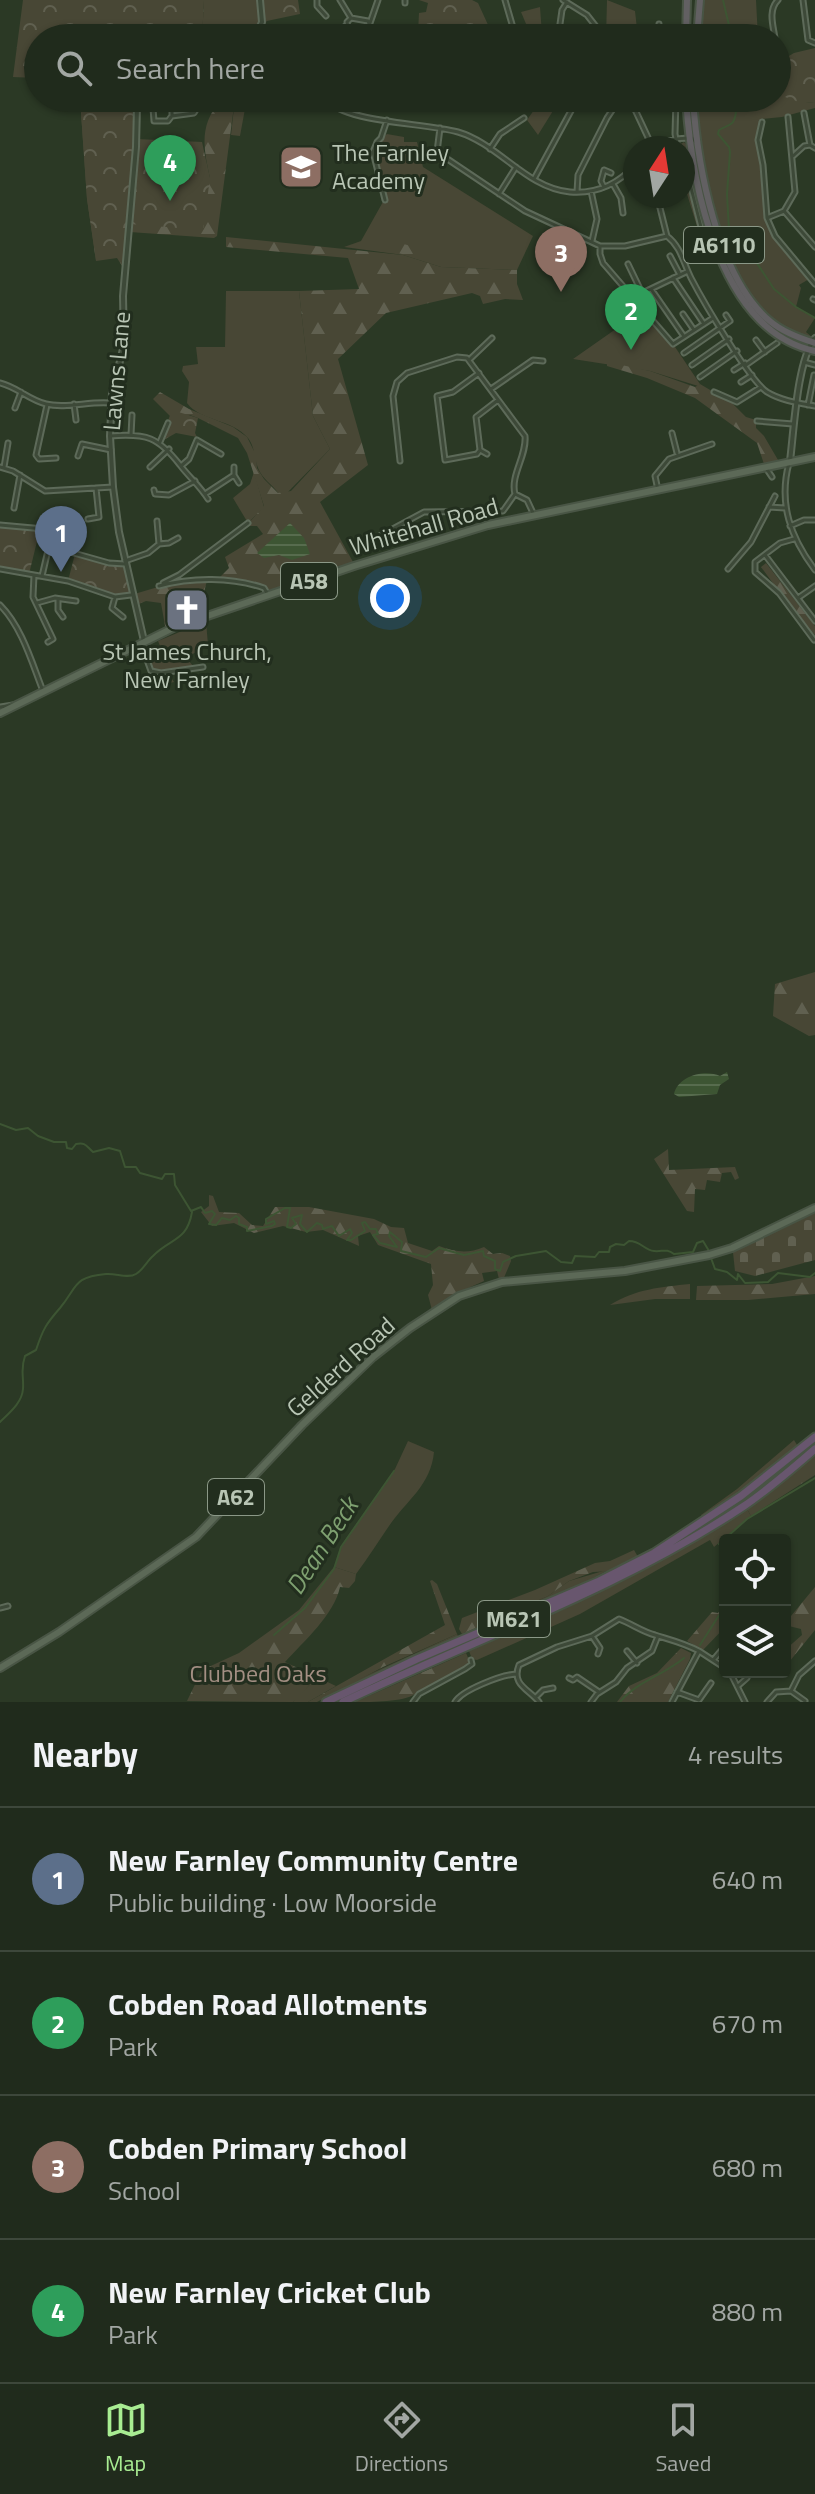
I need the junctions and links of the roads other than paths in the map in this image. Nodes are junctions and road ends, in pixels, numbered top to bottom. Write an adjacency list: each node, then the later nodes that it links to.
1 (260, 0): 16 (street)
2 (317, 0): 13 (street)
3 (340, 0): 14 (street)
4 (378, 0): 15 (street)
5 (505, 0): 18 (street)
6 (578, 0): 12 (street)
7 (687, 0): 21 (highway)
8 (700, 0): 22 (highway)
9 (778, 0): 23 (street)
10 (803, 0): 24 (street)
11 (565, 1): 12 (street); 19 (street)
12 (575, 5): 20 (street)
13 (326, 16)
14 (351, 18): 15 (street); 17 (street)
15 (370, 23)
16 (261, 24)
17 (348, 24)
18 (512, 24)
19 (560, 24)
20 (596, 24)
21 (686, 24)
22 (698, 24)
23 (773, 24)
24 (815, 43)
25 (138, 112): 119 (street, Lawns Lane)
26 (153, 112): 41 (street)
27 (172, 112): 37 (street)
28 (195, 112): 37 (street)
29 (344, 112): 40 (street)
30 (570, 112): 59 (street)
31 (611, 112): 63 (street)
32 (636, 112): 46 (street)
33 (676, 112): 47 (street)
34 (687, 112): 48 (highway, A6110)
35 (694, 112): 45 (highway, A6110)
36 (804, 113): 51 (street)
37 (172, 116): 41 (street)
38 (788, 117): 54 (street)
39 (524, 118): 53 (street)
40 (387, 120): 44 (street); 65 (street)
41 (154, 121): 43 (street)
42 (762, 122): 70 (street)
43 (152, 128)
44 (440, 128): 53 (street); 64 (street)
45 (695, 128): 49 (highway); 50 (highway, A6110)
46 (646, 136)
47 (676, 136)
48 (688, 136)
49 (689, 136)
50 (696, 142): 96 (highway, A6110)
51 (810, 145): 52 (street); 54 (street)
52 (815, 148)
53 (490, 149): 55 (street)
54 (793, 156): 68 (street)
55 (516, 167): 59 (street); 64 (street)
56 (695, 171): 96 (highway, A6110)
57 (611, 173): 61 (street)
58 (623, 175): 60 (street)
59 (534, 179): 63 (street)
60 (613, 184): 61 (street); 69 (street)
61 (604, 187): 62 (street)
62 (591, 191): 63 (street); 73 (street)
63 (577, 192)
64 (499, 194): 73 (street)
65 (385, 200)
66 (695, 203): 71 (street)
67 (660, 208): 72 (street)
68 (784, 211): 70 (street); 75 (street)
69 (623, 213)
70 (767, 218): 81 (street)
71 (702, 231)
72 (667, 236): 74 (street); 78 (street)
73 (592, 241): 74 (street)
74 (600, 246): 84 (street)
75 (815, 247)
76 (670, 256): 79 (street)
77 (628, 264): 83 (street)
78 (688, 271): 79 (street); 87 (street)
79 (680, 275): 80 (street)
80 (673, 278): 82 (street); 88 (street)
81 (815, 284)
82 (651, 289): 83 (street); 91 (street)
83 (642, 293): 84 (street)
84 (632, 298): 91 (street)
85 (683, 314): 90 (street)
86 (726, 315): 89 (street)
87 (714, 317): 88 (street); 89 (street)
88 (704, 324): 90 (street)
89 (721, 327): 93 (street); 99 (street)
90 (694, 330): 91 (street)
91 (684, 337)
92 (492, 338): 100 (street)
93 (729, 339): 97 (street); 104 (street)
94 (756, 340): 98 (street)
95 (777, 343): 98 (street)
96 (813, 345): 102 (street)
97 (737, 351): 103 (street); 111 (street)
98 (765, 352): 103 (street)
99 (684, 353)
100 (469, 360): 108 (street); 146 (street)
101 (543, 361): 115 (street)
102 (804, 362): 105 (street); 107 (street)
103 (746, 364): 106 (street); 109 (street)
104 (692, 365)
105 (815, 365)
106 (734, 370)
107 (802, 372): 110 (street); 120 (street)
108 (479, 373): 115 (street); 139 (street)
109 (752, 375): 112 (street); 114 (street)
110 (814, 375): 123 (street)
111 (700, 377)
112 (741, 382)
113 (0, 383): 116 (street)
114 (761, 387): 117 (street); 120 (street)
115 (491, 389): 118 (street)
116 (21, 392): 122 (street); 125 (street)
117 (714, 392)
118 (498, 400): 139 (street); 163 (street)
119 (111, 403): 121 (street); 133 (street, Lawns Lane)
120 (798, 403): 123 (street); 130 (street)
121 (74, 404): 122 (street); 127 (street)
122 (47, 405): 145 (street)
123 (808, 405): 124 (street)
124 (815, 406)
125 (15, 408)
126 (133, 416): 132 (street)
127 (76, 420)
128 (757, 421): 130 (street)
129 (168, 423): 134 (street)
130 (795, 424): 147 (street)
131 (672, 433): 142 (street)
132 (131, 435): 133 (street); 134 (street)
133 (110, 436): 138 (street, Lawns Lane)
134 (160, 442): 137 (street)
135 (8, 443): 149 (street)
136 (712, 444): 142 (street)
137 (169, 449): 148 (street); 150 (street)
138 (111, 450): 143 (street); 158 (street, Lawns Lane)
139 (480, 450): 141 (street)
140 (221, 454): 148 (street)
141 (487, 454)
142 (677, 454): 160 (street)
143 (78, 456)
144 (815, 457): 147 (main road, Whitehall Road / A58)
145 (56, 458)
146 (400, 461)
147 (789, 463): 152 (main road, Whitehall Road / A58); 168 (street)
148 (181, 466): 156 (street)
149 (2, 467): 153 (street)
150 (150, 467)
151 (234, 467): 154 (street)
152 (766, 468): 155 (street); 160 (main road, Whitehall Road / A58)
153 (20, 475): 159 (street); 167 (street)
154 (234, 475): 157 (street); 162 (street)
155 (772, 477)
156 (195, 481): 161 (street); 162 (street)
157 (239, 483)
158 (113, 487): 159 (street); 185 (street, Lawns Lane)
159 (96, 488): 171 (street)
160 (658, 490): 169 (main road, Whitehall Road / A58)
161 (154, 494)
162 (205, 494): 165 (street)
163 (515, 494): 169 (street); 181 (street)
164 (775, 496): 166 (street)
165 (208, 499)
166 (769, 507): 168 (street); 188 (street)
167 (14, 508)
168 (785, 508): 176 (street)
169 (534, 516): 194 (main road, Whitehall Road / A58)
170 (43, 518): 177 (street)
171 (88, 519)
172 (815, 520): 176 (street)
173 (157, 521): 180 (street)
174 (248, 523): 194 (street)
175 (0, 525): 177 (street)
176 (790, 526): 179 (street)
177 (44, 529): 182 (street)
178 (178, 538): 180 (street)
179 (794, 539): 183 (street); 186 (street)
180 (159, 544): 185 (street)
181 (356, 545)
182 (49, 546): 185 (street); 191 (street)
183 (765, 555): 196 (street); 204 (street)
184 (815, 560): 186 (street)
185 (125, 562): 193 (street, Lawns Lane)
186 (810, 564): 189 (street)
187 (0, 569): 190 (street)
188 (728, 569)
189 (815, 570)
190 (34, 575): 191 (street); 199 (street)
191 (42, 576): 195 (street)
192 (815, 586): 196 (street)
193 (131, 595): 195 (street); 206 (street, Lawns Lane)
194 (269, 595): 206 (main road, Whitehall Road / A58)
195 (115, 597): 202 (street)
196 (798, 598): 203 (street)
197 (58, 599): 198 (street); 199 (street); 201 (street)
198 (76, 601)
199 (37, 603): 205 (street)
200 (0, 605): 208 (street)
201 (63, 617)
202 (123, 617)
203 (815, 621)
204 (814, 640)
205 (48, 642)
206 (142, 643): 207 (street); 208 (main road, Whitehall Road / A58)
207 (203, 667)
208 (43, 692): 209 (main road, Whitehall Road / A58)
209 (0, 710)
210 (815, 1208): 230 (main road, Gelderd Road / A62)
211 (815, 1437): 213 (highway, M621)
212 (815, 1449): 213 (highway, M621)
213 (712, 1521): 214 (highway, M621)
214 (699, 1530): 244 (highway, M621); 245 (highway, M621)
215 (8, 1606): 216 (street)
216 (0, 1608)
217 (622, 1613): 218 (street)
218 (619, 1619): 219 (street); 220 (street)
219 (592, 1636): 224 (street); 231 (street)
220 (658, 1636): 222 (street); 228 (street)
221 (627, 1651): 228 (street)
222 (699, 1651): 225 (street); 240 (street)
223 (719, 1653): 225 (street)
224 (598, 1654)
225 (714, 1659): 229 (street)
226 (471, 1660): 246 (street)
227 (815, 1661): 238 (street)
228 (637, 1663): 239 (street)
229 (719, 1663)
230 (0, 1668)
231 (516, 1674): 241 (street); 248 (street)
232 (569, 1678): 239 (street)
233 (733, 1678): 236 (street)
234 (747, 1678): 236 (street)
235 (711, 1683): 242 (street)
236 (738, 1686): 251 (street)
237 (553, 1688): 241 (street)
238 (791, 1691): 243 (street); 252 (street)
239 (599, 1692): 249 (street)
240 (677, 1692): 242 (street); 250 (street)
241 (538, 1700)
242 (701, 1701)
243 (805, 1701)
244 (326, 1702)
245 (343, 1702)
246 (413, 1702)
247 (448, 1702): 248 (street)
248 (455, 1702)
249 (591, 1702)
250 (672, 1702)
251 (745, 1702)
252 (767, 1702)

